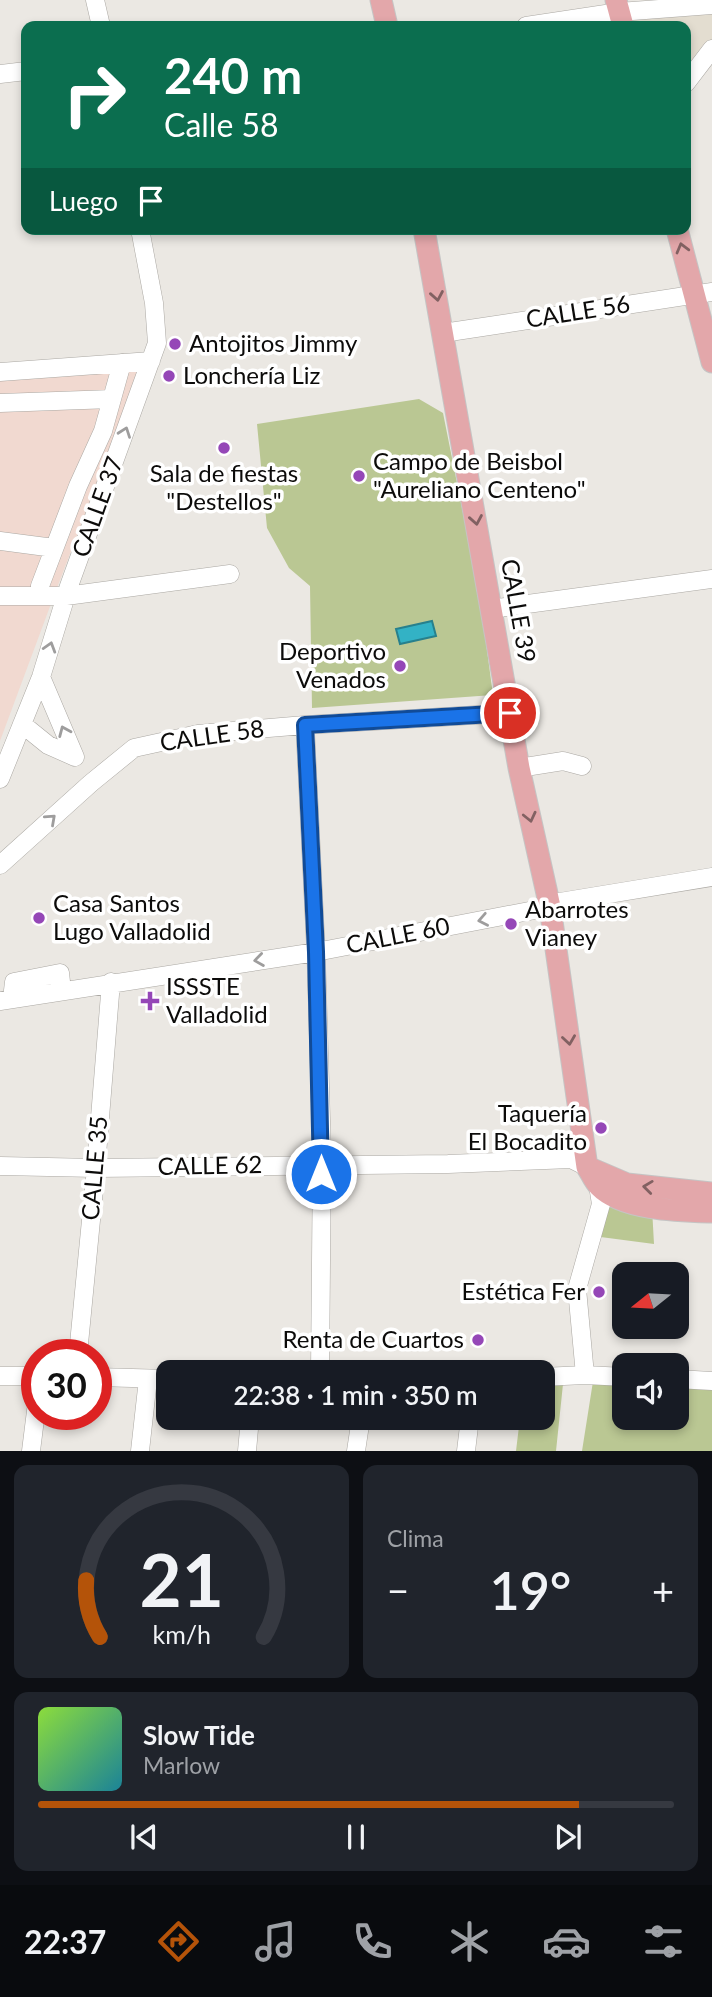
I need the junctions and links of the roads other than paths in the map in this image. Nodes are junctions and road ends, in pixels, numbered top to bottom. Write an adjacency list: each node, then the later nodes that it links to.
1 (95, 0): 5 (street)
2 (382, 0): 6 (main road)
3 (712, 5): 4 (street)
4 (619, 13): 7 (street)
5 (100, 21)
6 (386, 21)
7 (562, 21)
8 (712, 49): 11 (street)
9 (21, 72): 10 (street)
10 (0, 74)
11 (691, 76)
12 (141, 235): 17 (street, CALLE 37)
13 (425, 235): 16 (main road, CALLE 39, one-way to 16)
14 (679, 235): 15 (main road, one-way to 14)
15 (703, 294): 16 (street, CALLE 56); 18 (main road)
16 (443, 332): 31 (main road, CALLE 39, one-way to 31)
17 (151, 362): 19 (street); 29 (street, CALLE 37, one-way to 17)
18 (712, 362)
19 (122, 363): 20 (street); 21 (street)
20 (0, 372)
21 (112, 399): 22 (street); 24 (street)
22 (0, 403)
23 (0, 541): 24 (street)
24 (54, 548): 28 (street)
25 (230, 575): 29 (street)
26 (712, 579): 31 (street)
27 (0, 585): 28 (street)
28 (40, 586): 29 (street)
29 (67, 591): 30 (street); 32 (street, CALLE 37, one-way to 29)
30 (0, 596)
31 (491, 609): 33 (main road, CALLE 39)
32 (41, 677): 34 (street, CALLE 37); 36 (street, one-way to 32)
33 (510, 713): 35 (street, CALLE 58); 38 (main road, CALLE 39)
34 (22, 724): 36 (street); 39 (street, CALLE 37)
35 (305, 725): 40 (street, CALLE 58); 44 (street)
36 (75, 757): 40 (street)
37 (582, 766): 38 (street)
38 (519, 768): 43 (main road, CALLE 39, one-way to 43)
39 (0, 779)
40 (91, 783): 41 (street, CALLE 58, one-way to 40)
41 (0, 865)
42 (712, 877): 43 (street, CALLE 60)
43 (550, 906): 44 (street, CALLE 60, one-way to 44); 50 (main road, CALLE 39, one-way to 50)
44 (316, 952): 45 (street, CALLE 60, one-way to 45); 47 (street)
45 (111, 982): 46 (street, CALLE 60); 49 (street, CALLE 35)
46 (6, 1000)
47 (322, 1164): 49 (street, CALLE 62); 50 (street, CALLE 62); 53 (street)
48 (0, 1166): 49 (street, CALLE 62)
49 (96, 1168): 52 (street, CALLE 35)
50 (595, 1175): 51 (main road); 54 (street, CALLE 39)
51 (710, 1202)
52 (79, 1339)
53 (320, 1360)
54 (585, 1375): 57 (street); 58 (street)
55 (0, 1376): 56 (street)
56 (21, 1376)
57 (555, 1376)
58 (612, 1376)
59 (112, 1378): 60 (street)
60 (148, 1379): 61 (street); 69 (street)
61 (156, 1379)
62 (689, 1380): 63 (street)
63 (712, 1381)
64 (34, 1430): 68 (street)
65 (249, 1430): 70 (street)
66 (359, 1430): 71 (street)
67 (469, 1430): 72 (street)
68 (31, 1451)
69 (140, 1451)
70 (247, 1451)
71 (356, 1451)
72 (466, 1451)

